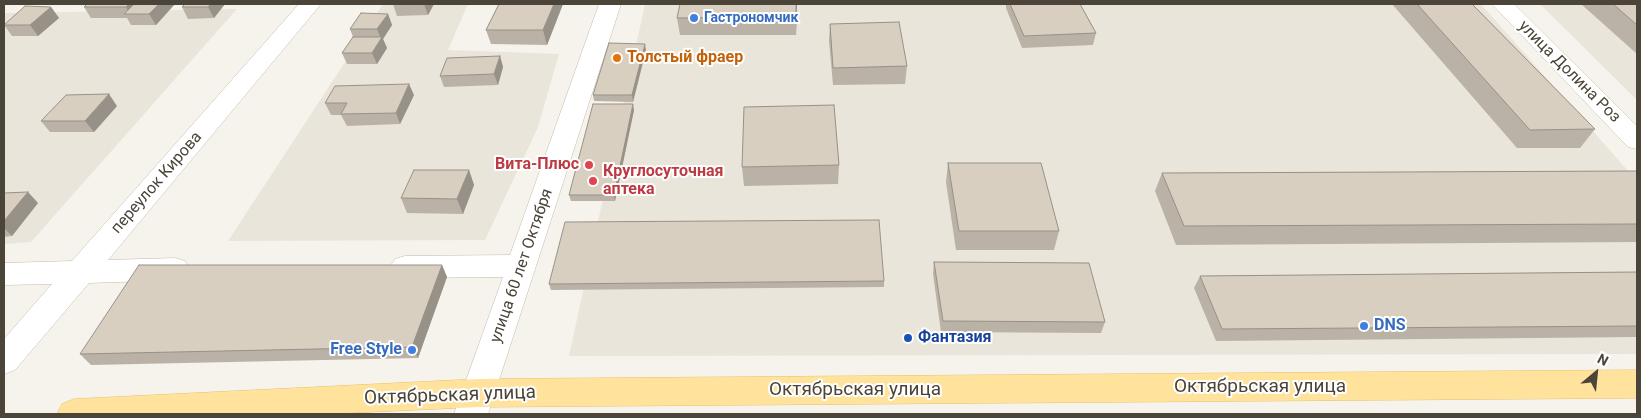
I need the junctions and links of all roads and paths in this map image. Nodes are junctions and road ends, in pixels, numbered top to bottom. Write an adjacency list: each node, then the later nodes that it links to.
1 (310, 4): 8 (street, переулок Кирова)
2 (610, 4): 5 (street, улица 60 лет Октября)
3 (1502, 4): 4 (street, улица Долина Роз)
4 (1637, 141)
5 (521, 266): 6 (street); 12 (street, улица 60 лет Октября)
6 (376, 267)
7 (200, 268): 8 (street)
8 (82, 270): 9 (street); 10 (street, переулок Кирова)
9 (4, 274)
10 (4, 361)
11 (1637, 384): 12 (main road, Октябрьская улица)
12 (475, 404): 13 (main road, Октябрьская улица)
13 (74, 414)

